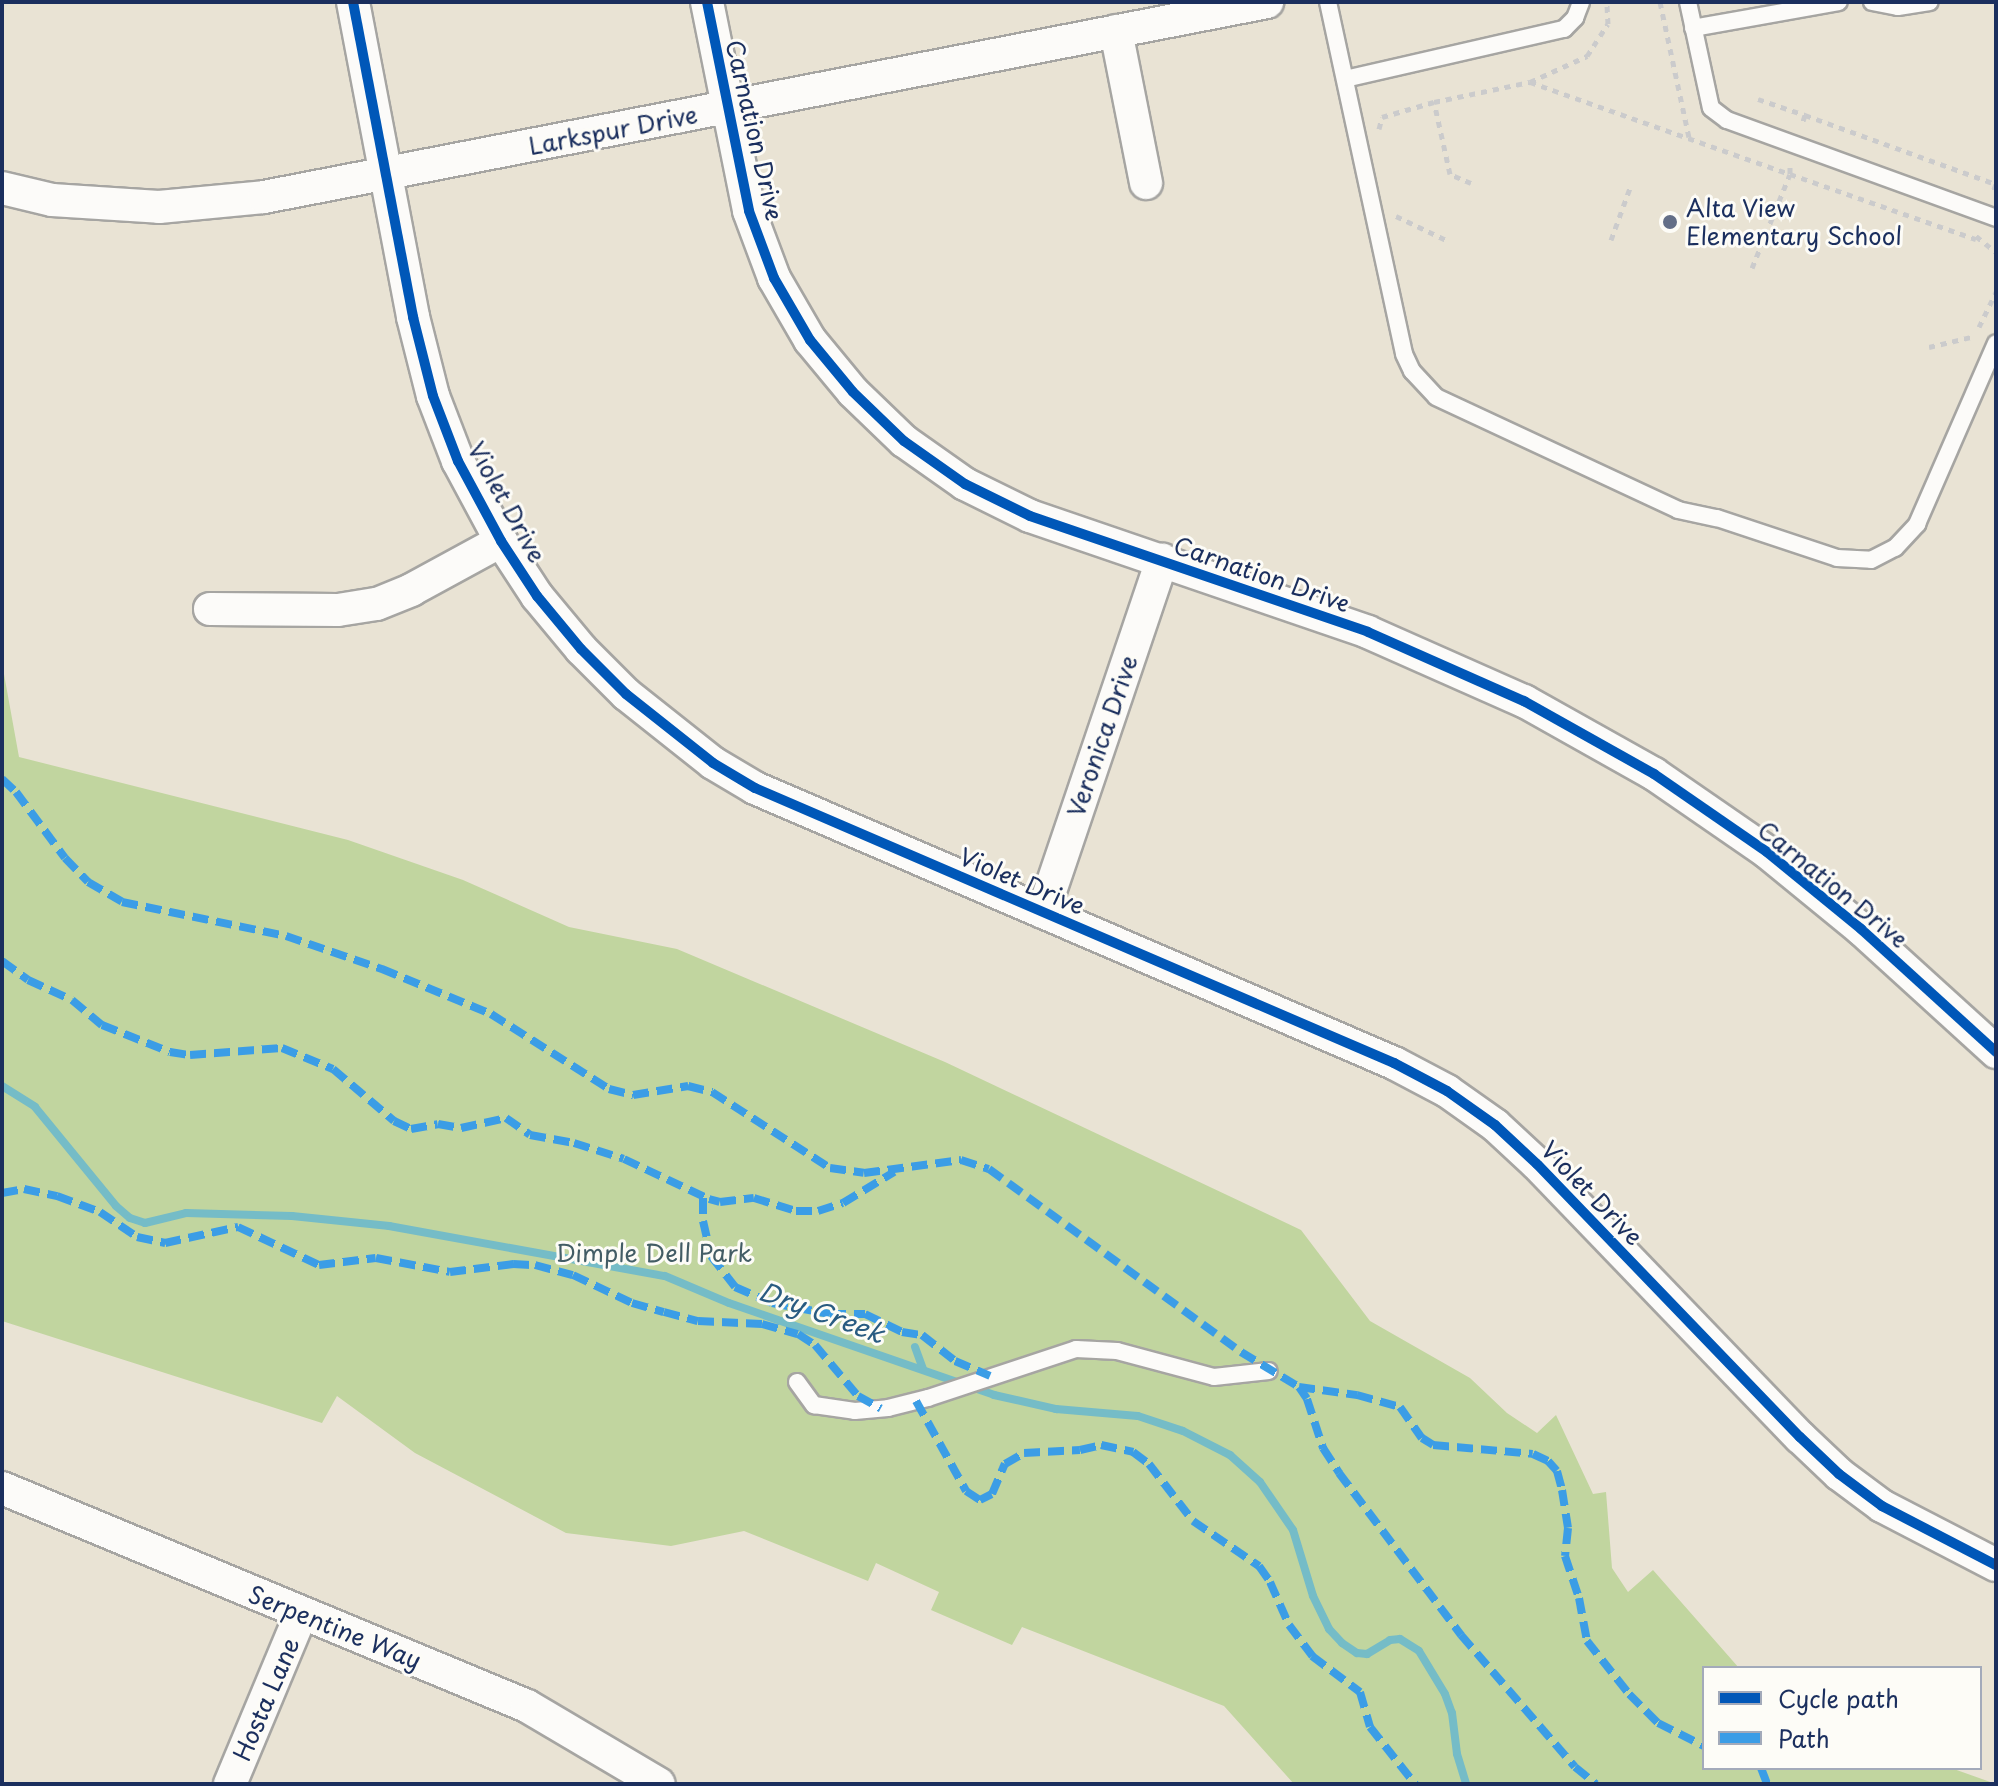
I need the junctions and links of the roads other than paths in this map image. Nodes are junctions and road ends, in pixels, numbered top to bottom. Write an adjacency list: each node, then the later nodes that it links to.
1 (353, 2): 14 (street, Violet Drive)
2 (707, 2): 13 (street, Carnation Drive)
3 (1267, 2): 11 (street, Larkspur Drive)
4 (1328, 2): 12 (lane)
5 (1581, 2): 12 (lane)
6 (1688, 2): 10 (lane)
7 (1839, 2): 10 (lane)
8 (1872, 2): 9 (lane)
9 (1930, 2)
10 (1693, 28): 17 (lane)
11 (1116, 31): 13 (street, Larkspur Drive); 15 (street)
12 (1345, 79): 18 (lane)
13 (727, 108): 14 (street, Larkspur Drive); 20 (street, Carnation Drive)
14 (385, 174): 16 (street, Larkspur Drive); 19 (street, Violet Drive)
15 (1146, 183)
16 (2, 188)
17 (1996, 218)
18 (1996, 343)
19 (501, 541): 21 (street); 22 (street, Violet Drive)
20 (1162, 560): 22 (street, Veronica Drive); 23 (street, Carnation Drive)
21 (210, 609)
22 (1043, 912): 27 (street, Violet Drive)
23 (1996, 1052)
24 (1269, 1371): 25 (lane)
25 (797, 1382)
26 (2, 1488): 28 (street, Serpentine Way)
27 (1996, 1565)
28 (301, 1614): 29 (street, Hosta Lane); 30 (street, Serpentine Way)
29 (230, 1784)
30 (659, 1784)

